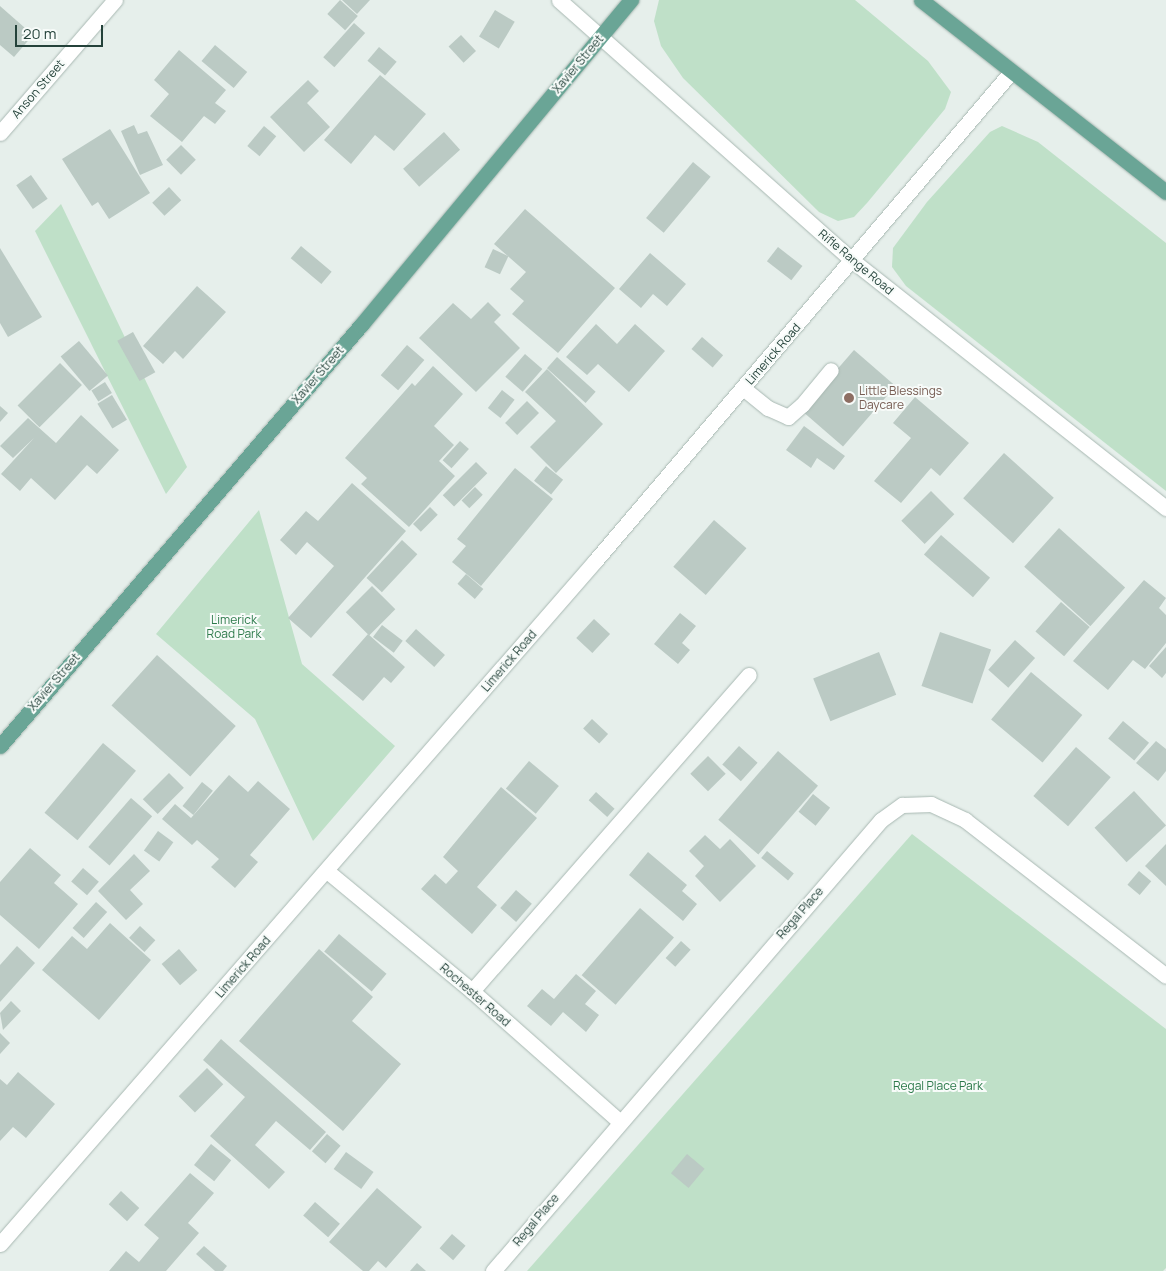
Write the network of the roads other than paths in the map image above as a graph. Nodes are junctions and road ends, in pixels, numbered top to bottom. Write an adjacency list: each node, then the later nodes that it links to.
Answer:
1 (114, 0): 7 (street, Anson Street)
2 (559, 0): 5 (street, Rifle Range Road)
3 (631, 0): 5 (main road, Xavier Street)
4 (922, 0): 6 (main road)
5 (601, 37): 9 (street, Rifle Range Road); 14 (main road, Xavier Street)
6 (1011, 72): 8 (main road); 9 (street, Limerick Road)
7 (0, 133)
8 (1166, 192)
9 (853, 260): 11 (street, Limerick Road); 12 (street, Rifle Range Road)
10 (832, 370): 11 (street)
11 (743, 388): 15 (street, Limerick Road)
12 (1166, 508)
13 (749, 676): 17 (street)
14 (0, 746)
15 (327, 871): 17 (street, Rochester Road); 19 (street, Limerick Road)
16 (1166, 976): 18 (street, Regal Place)
17 (472, 991): 18 (street, Rochester Road)
18 (620, 1122): 20 (street, Regal Place)
19 (0, 1244)
20 (493, 1271)

